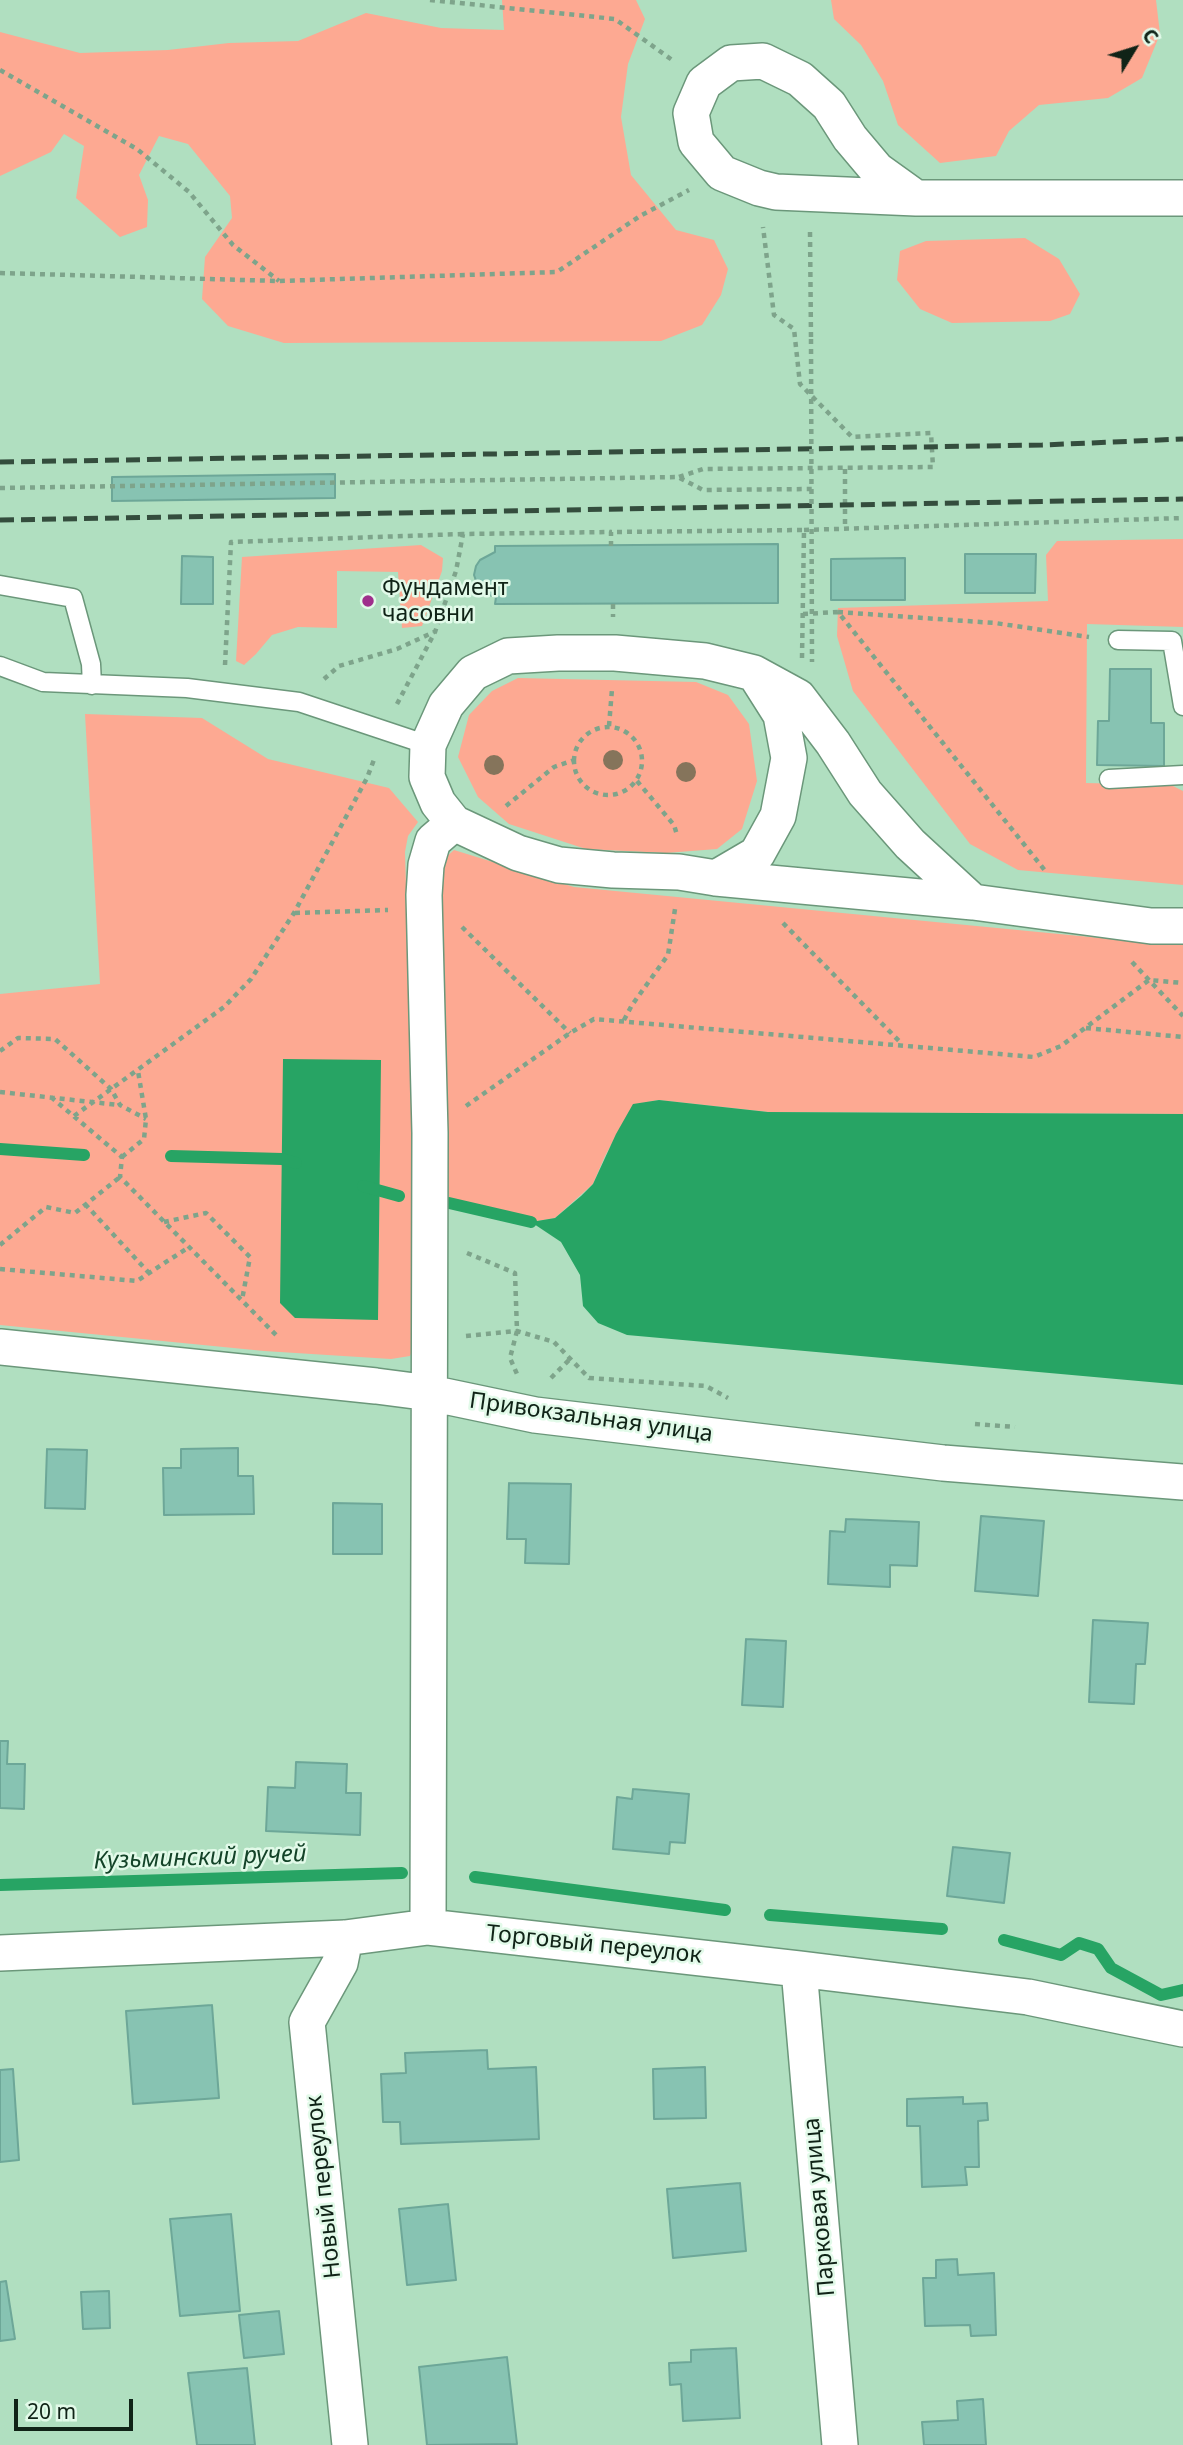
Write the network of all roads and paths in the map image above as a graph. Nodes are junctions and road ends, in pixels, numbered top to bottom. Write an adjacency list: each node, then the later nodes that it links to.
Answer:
1 (430, 0): 3 (path)
2 (0, 70): 10 (path)
3 (704, 83): 4 (street); 6 (street)
4 (722, 173): 5 (street); 10 (path)
5 (759, 188): 6 (street); 11 (path)
6 (916, 198): 7 (street)
7 (1183, 198)
8 (810, 232): 14 (path, bridge)
9 (0, 273): 10 (path)
10 (279, 281)
11 (845, 469): 12 (path); 16 (path)
12 (678, 477): 13 (path); 14 (path)
13 (0, 488)
14 (812, 489): 26 (path, bridge)
15 (1183, 518): 16 (path)
16 (845, 528): 17 (path)
17 (804, 530): 18 (path); 23 (path)
18 (611, 532): 19 (path); 20 (path)
19 (463, 534): 24 (path); 31 (path)
20 (611, 546)
21 (0, 585): 30 (lane)
22 (838, 612): 23 (path); 25 (path); 48 (path)
23 (803, 614): 32 (path)
24 (435, 632): 33 (path); 36 (path)
25 (1118, 640): 34 (lane)
26 (812, 662)
27 (0, 666): 30 (lane)
28 (754, 673): 32 (street); 37 (street); 43 (street)
29 (613, 684): 35 (path)
30 (92, 685): 31 (lane)
31 (224, 692): 33 (lane)
32 (798, 697): 44 (street)
33 (299, 702): 36 (lane)
34 (1183, 706)
35 (609, 726): 40 (path); 40 (path)
36 (384, 730): 37 (lane); 47 (path)
37 (428, 745): 41 (street)
38 (1183, 775): 39 (lane)
39 (1109, 779)
40 (637, 780): 42 (path)
41 (454, 823): 43 (street); 46 (street)
42 (680, 847)
43 (716, 878): 44 (street)
44 (973, 902): 48 (street)
45 (675, 907): 52 (path)
46 (425, 909): 47 (path); 54 (path); 84 (street)
47 (294, 913): 58 (path)
48 (1080, 916): 50 (street)
49 (778, 919): 56 (path)
50 (1183, 926)
51 (1183, 983): 53 (path)
52 (624, 1020): 54 (path); 56 (path)
53 (1086, 1028): 55 (path); 56 (path)
54 (570, 1033): 64 (path)
55 (1183, 1037)
56 (903, 1044)
57 (0, 1051): 59 (path)
58 (138, 1070): 59 (path); 66 (path)
59 (111, 1090): 62 (path); 63 (path)
60 (0, 1092): 61 (path)
61 (51, 1097): 62 (path); 65 (path)
62 (92, 1102): 63 (path); 65 (path)
63 (120, 1105): 66 (path)
64 (460, 1110)
65 (74, 1116): 67 (path)
66 (146, 1119): 67 (path)
67 (122, 1157): 68 (path)
68 (120, 1177): 69 (path); 70 (path)
69 (85, 1205): 71 (path); 75 (path)
70 (164, 1222): 72 (path); 76 (path)
71 (0, 1245)
72 (189, 1247): 75 (path); 76 (path)
73 (455, 1248): 77 (path)
74 (0, 1269): 75 (path)
75 (150, 1273)
76 (242, 1301): 79 (path)
77 (517, 1331): 78 (path); 81 (path); 82 (path)
78 (457, 1336)
79 (286, 1345)
80 (0, 1347): 84 (street, Привокзальная улица)
81 (570, 1359): 83 (path); 85 (path)
82 (520, 1381)
83 (545, 1382)
84 (430, 1393): 88 (street, Привокзальная улица); 89 (street)
85 (736, 1402)
86 (965, 1423): 87 (path)
87 (1019, 1428)
88 (1183, 1482)
89 (428, 1927): 90 (street, Торговый переулок); 92 (street, Торговый переулок)
90 (345, 1938): 91 (street, Торговый переулок); 94 (street, Новый переулок)
91 (0, 1953)
92 (799, 1969): 93 (street, Торговый переулок); 95 (street, Парковая улица)
93 (1183, 2029)
94 (350, 2445)
95 (840, 2445)

